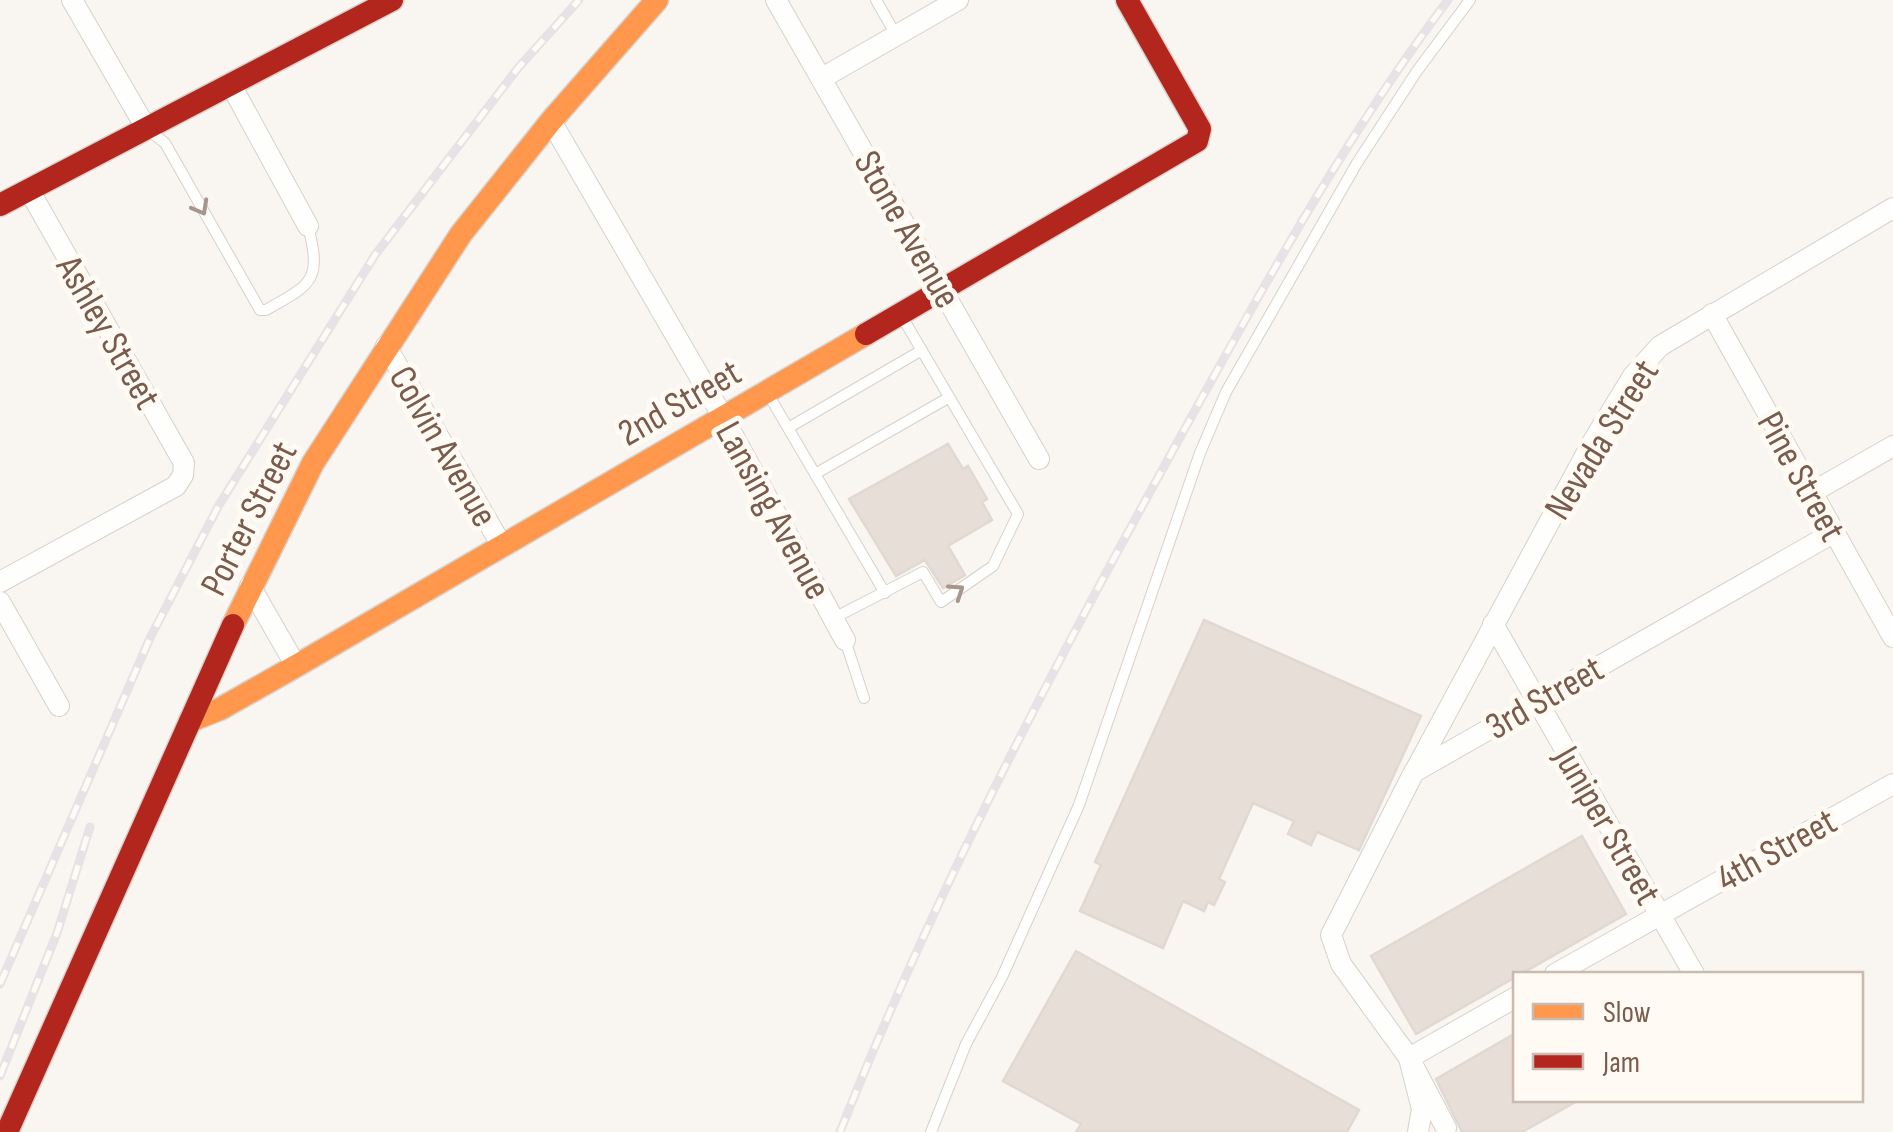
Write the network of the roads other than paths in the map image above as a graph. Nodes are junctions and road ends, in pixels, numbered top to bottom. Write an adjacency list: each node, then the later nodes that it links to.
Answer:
1 (72, 0): 14 (street)
2 (392, 0): 9 (main road)
3 (657, 0): 13 (main road, Porter Street)
4 (776, 0): 11 (street, Stone Avenue)
5 (876, 0): 10 (lane)
6 (958, 0): 10 (street)
7 (1127, 0): 19 (main road, 2nd Street)
8 (1470, 0): 56 (lane)
9 (356, 8): 12 (main road)
10 (896, 35): 11 (street)
11 (822, 78): 19 (street, Stone Avenue)
12 (230, 86): 14 (main road); 18 (street)
13 (551, 121): 22 (main road, Porter Street); 26 (street, Lansing Avenue)
14 (146, 128): 15 (main road); 18 (lane, one-way to 18)
15 (29, 190): 16 (main road); 34 (street, Ashley Street)
16 (0, 205)
17 (1893, 208): 21 (street, Nevada Street)
18 (308, 226)
19 (943, 292): 20 (main road, 2nd Street); 29 (street, Stone Avenue)
20 (901, 314): 23 (lane); 24 (main road, 2nd Street)
21 (1712, 314): 31 (street, Pine Street); 39 (street, Nevada Street)
22 (386, 346): 33 (street, Colvin Avenue); 35 (main road, Porter Street)
23 (922, 350): 25 (lane); 27 (lane)
24 (767, 391): 26 (main road, 2nd Street); 27 (lane)
25 (948, 398): 30 (lane); 36 (lane, one-way to 25)
26 (723, 417): 33 (main road, 2nd Street); 38 (street, Lansing Avenue)
27 (788, 428): 30 (lane)
28 (1893, 446): 31 (street)
29 (1039, 459)
30 (816, 474): 36 (lane)
31 (1811, 493): 32 (street, Pine Street)
32 (1833, 534): 40 (street, Pine Street); 44 (street, 3rd Street)
33 (502, 546): 42 (main road, 2nd Street)
34 (0, 582)
35 (250, 586): 42 (street); 46 (main road, Porter Street)
36 (885, 593): 38 (lane)
37 (0, 602): 45 (street)
38 (833, 619): 41 (street, Lansing Avenue)
39 (1492, 624): 44 (street, Juniper Street); 47 (street, Nevada Street)
40 (1893, 637)
41 (845, 640): 43 (lane)
42 (296, 666): 46 (main road, 2nd Street)
43 (864, 698)
44 (1536, 700): 47 (street, 3rd Street); 49 (street, Juniper Street)
45 (58, 706)
46 (190, 720): 55 (main road, Porter Street)
47 (1414, 772): 53 (street)
48 (1893, 784): 49 (street, 4th Street)
49 (1660, 914): 50 (street, 4th Street); 51 (street, Juniper Street)
50 (1558, 972)
51 (1693, 972)
52 (1513, 999): 53 (street)
53 (1408, 1058): 54 (street); 57 (street)
54 (1446, 1128)
55 (7, 1132)
56 (931, 1132)
57 (1418, 1132)

